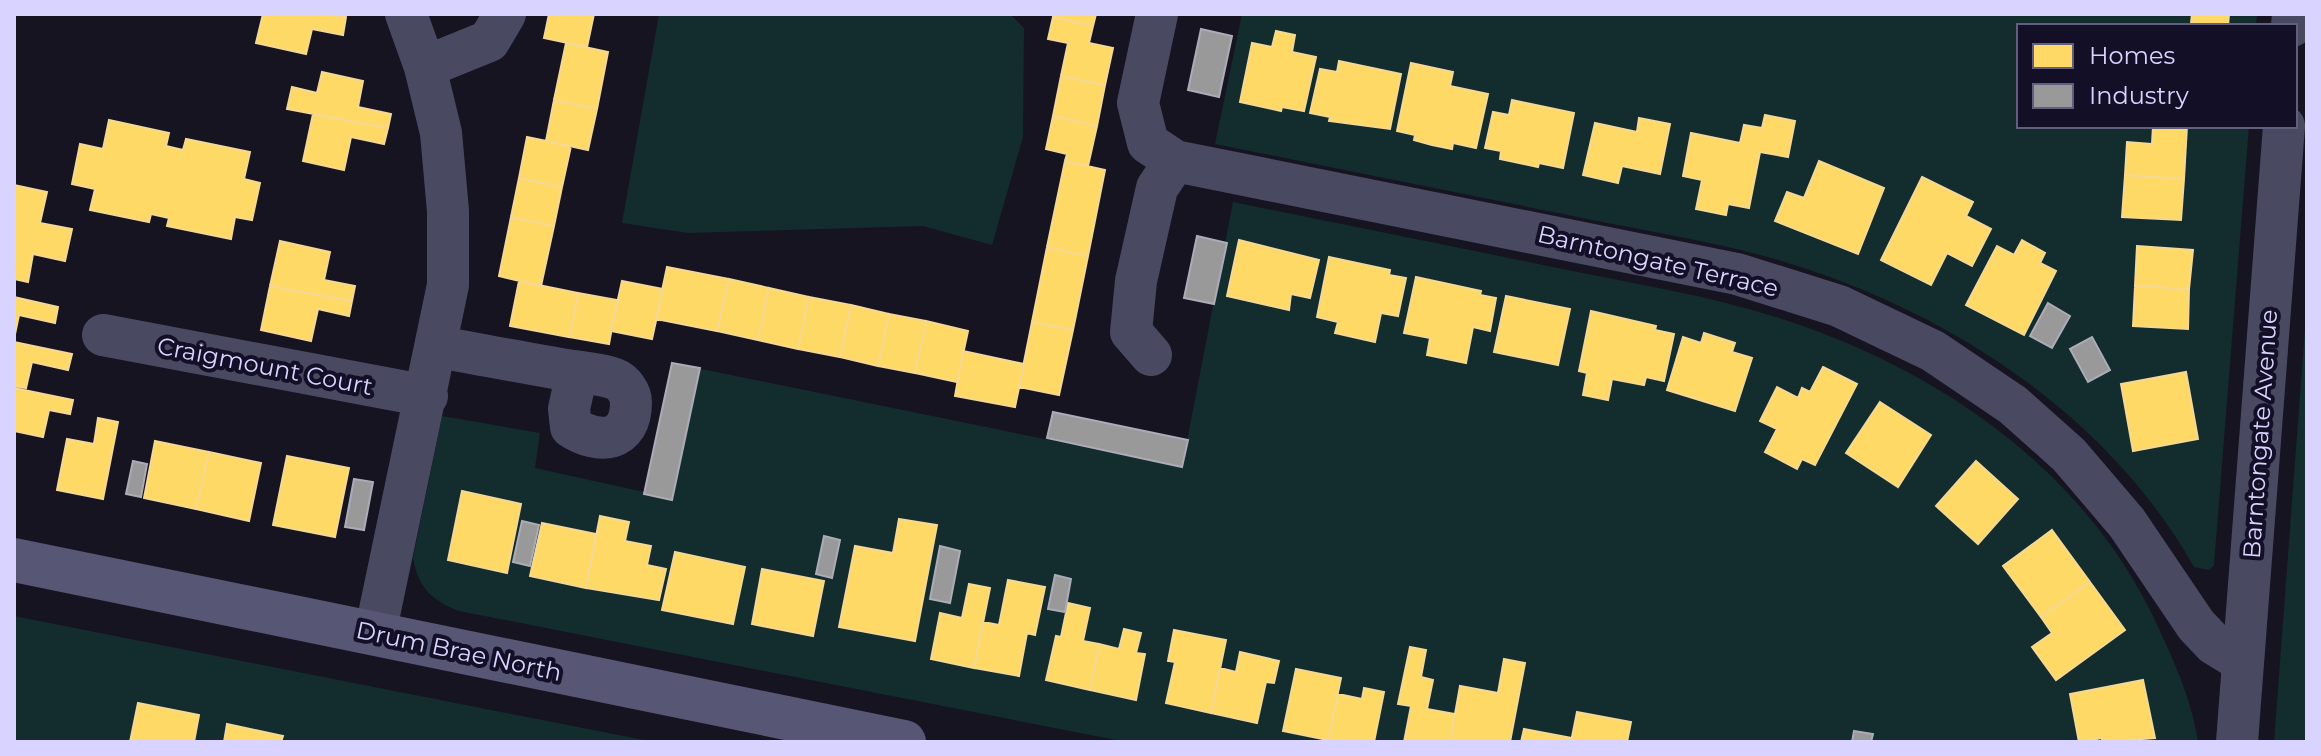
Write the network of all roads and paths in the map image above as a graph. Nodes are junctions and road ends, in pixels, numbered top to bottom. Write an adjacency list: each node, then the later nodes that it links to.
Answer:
1 (406, 14): 4 (street)
2 (505, 14): 4 (street)
3 (1157, 14): 6 (street, Barntongate Terrace)
4 (425, 67): 8 (street)
5 (2284, 128): 14 (street, Barntongate Avenue)
6 (1175, 161): 9 (street); 14 (street, Barntongate Terrace)
7 (103, 335): 11 (street, Craigmount Court)
8 (438, 347): 10 (street); 11 (street)
9 (1151, 355)
10 (577, 372)
11 (427, 396): 13 (street)
12 (14, 560): 13 (main road, Drum Brae North)
13 (375, 634): 15 (main road, Drum Brae North)
14 (2242, 661): 16 (street, Barntongate Avenue)
15 (904, 742)
16 (2237, 742)

